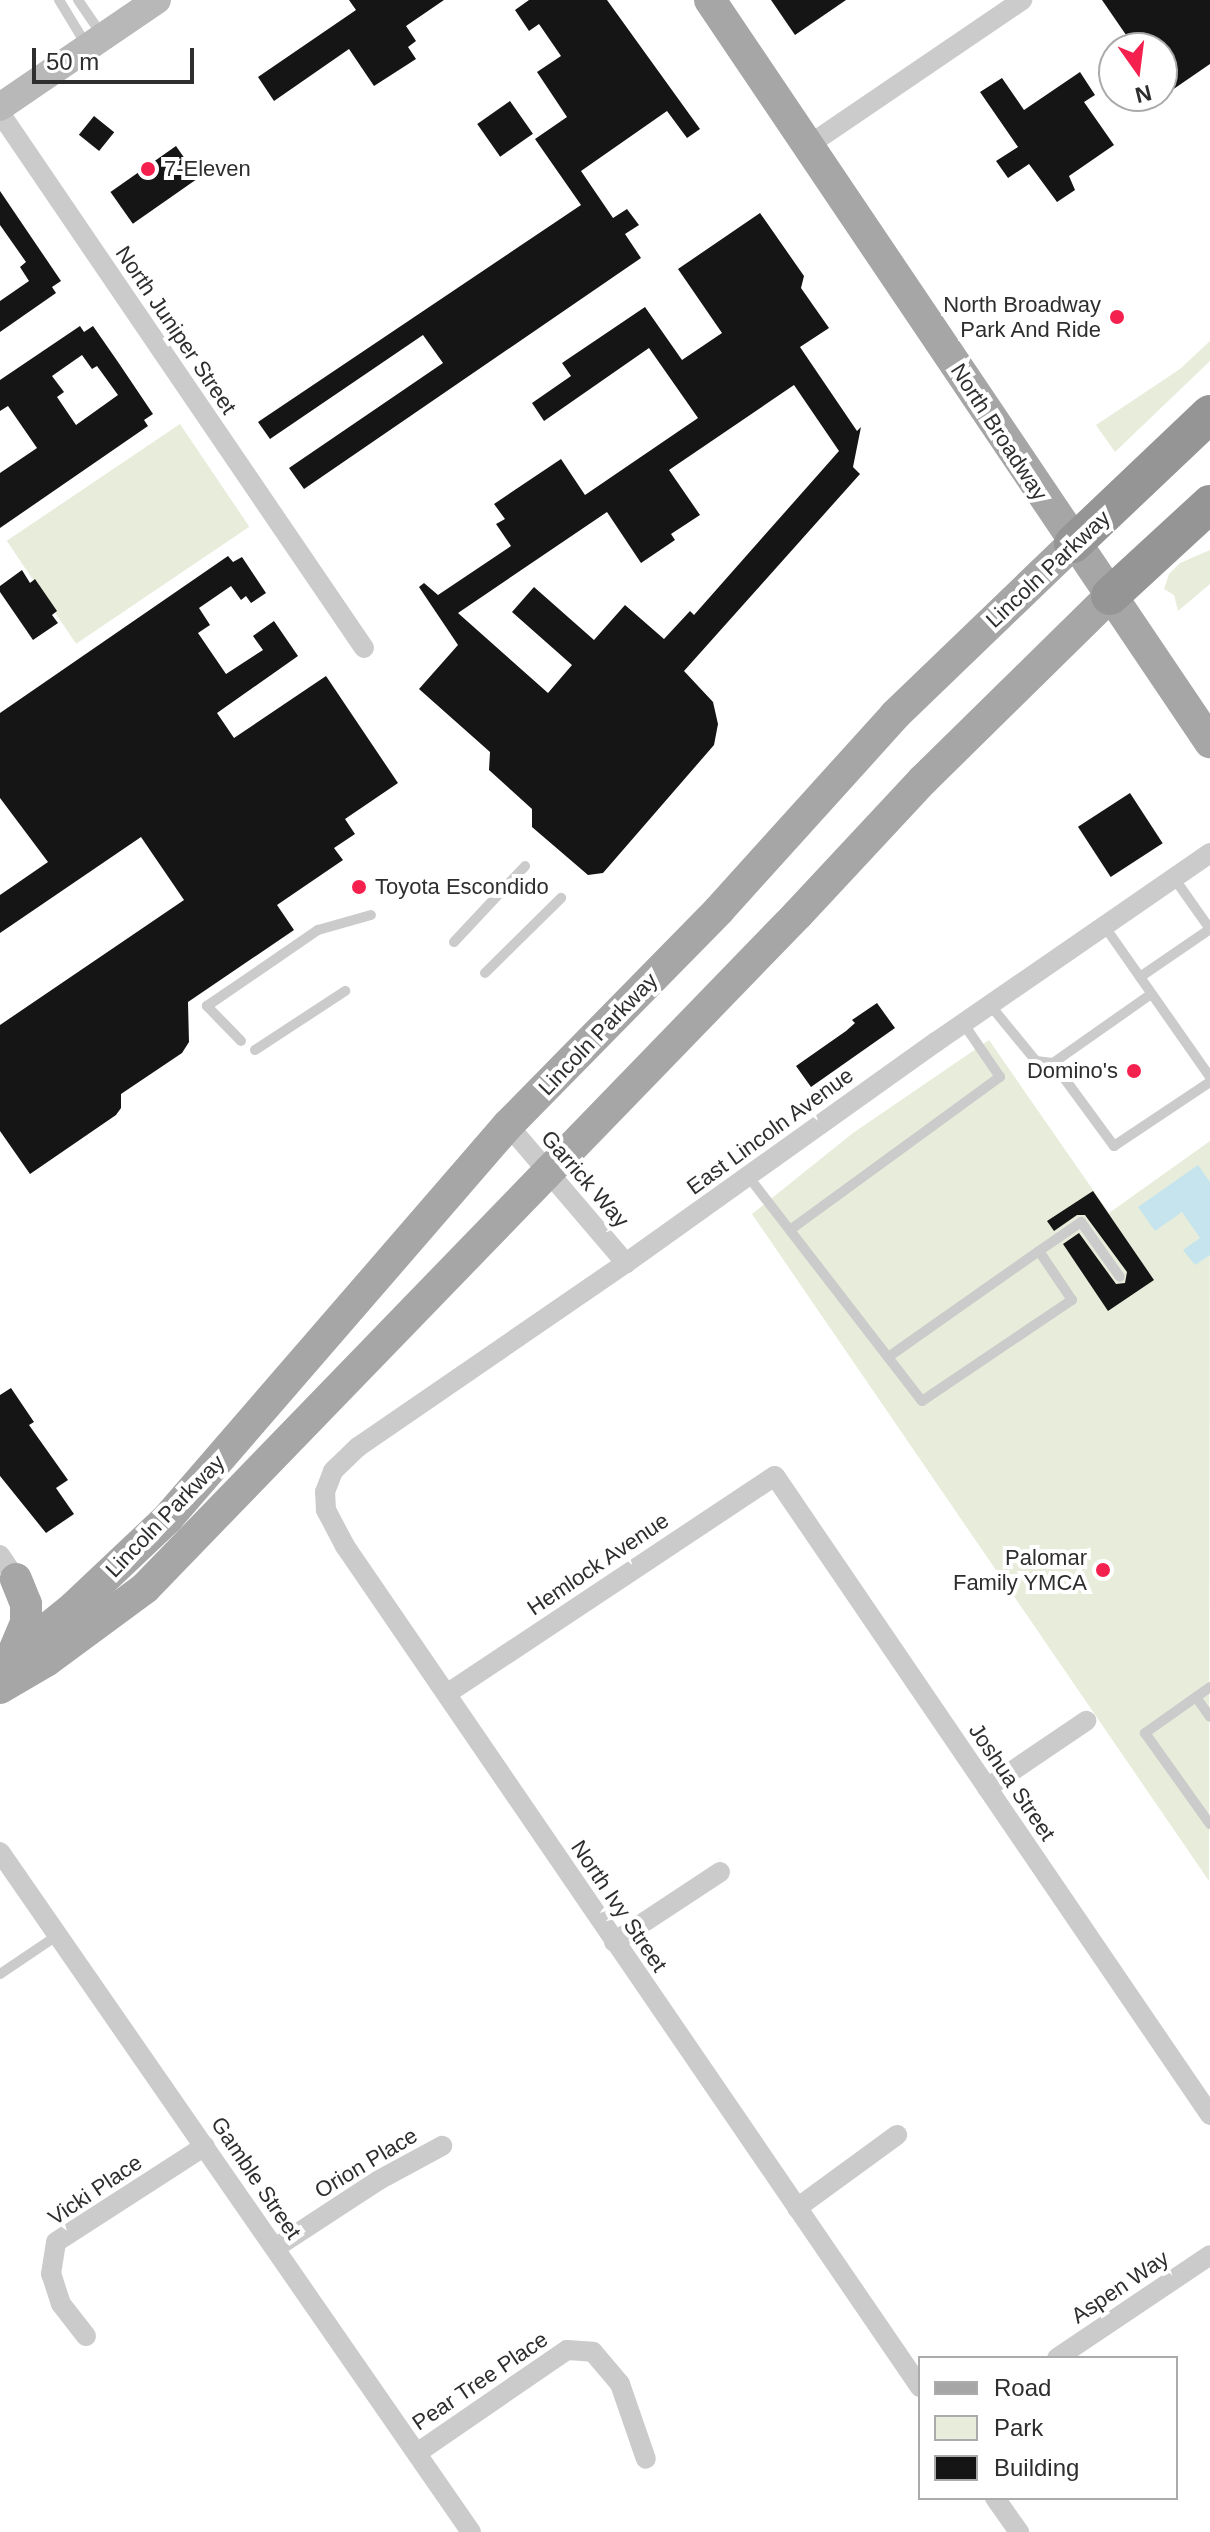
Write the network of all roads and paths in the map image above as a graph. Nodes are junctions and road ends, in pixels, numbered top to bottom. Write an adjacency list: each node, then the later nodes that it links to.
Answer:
1 (59, 0): 6 (lane)
2 (78, 0): 6 (lane)
3 (157, 0): 6 (main road)
4 (710, 0): 8 (main road, North Broadway)
5 (1022, 0): 8 (street)
6 (96, 42): 7 (main road)
7 (0, 110): 13 (street, North Juniper Street)
8 (809, 145): 11 (main road, North Broadway)
9 (1210, 414): 11 (highway, Lincoln Parkway)
10 (1210, 504): 12 (highway, Lincoln Parkway)
11 (1073, 544): 12 (main road, North Broadway); 33 (main road, Lincoln Parkway)
12 (1110, 596): 14 (main road, North Broadway); 34 (main road, Lincoln Parkway)
13 (364, 648)
14 (1210, 742)
15 (1210, 853): 17 (street, East Lincoln Avenue)
16 (525, 866): 22 (lane)
17 (1174, 878): 20 (street, East Lincoln Avenue); 21 (lane)
18 (561, 898): 23 (lane)
19 (371, 915): 29 (lane)
20 (1105, 927): 24 (lane); 27 (street, East Lincoln Avenue)
21 (1210, 929): 24 (lane)
22 (454, 942)
23 (485, 973)
24 (1140, 977): 26 (lane)
25 (345, 991): 30 (lane)
26 (1151, 994): 31 (lane); 32 (lane)
27 (990, 1005): 28 (street, East Lincoln Avenue); 31 (lane)
28 (963, 1023): 35 (street, East Lincoln Avenue); 36 (lane)
29 (241, 1041)
30 (255, 1050)
31 (1053, 1063): 32 (lane)
32 (1210, 1079)
33 (508, 1125): 34 (street, Garrick Way); 44 (main road, Lincoln Parkway)
34 (547, 1172): 38 (street, Garrick Way); 44 (main road, Lincoln Parkway)
35 (748, 1176): 36 (lane); 38 (street, East Lincoln Avenue)
36 (790, 1230): 40 (lane)
37 (1039, 1251): 39 (lane); 40 (lane); 40 (lane)
38 (626, 1263): 41 (street, East Lincoln Avenue)
39 (1120, 1277)
40 (888, 1357)
41 (358, 1447): 46 (street, North Ivy Street)
42 (775, 1476): 46 (street, Hemlock Avenue); 50 (street, Joshua Street)
43 (8, 1567): 44 (main road)
44 (4, 1671)
45 (1210, 1687): 47 (lane)
46 (448, 1693): 55 (street, North Ivy Street)
47 (1196, 1697): 48 (lane); 51 (lane)
48 (1210, 1717)
49 (1086, 1721): 50 (street)
50 (987, 1788): 57 (street, Joshua Street)
51 (1210, 1824)
52 (0, 1852): 54 (street, Gamble Street)
53 (720, 1872): 55 (street)
54 (58, 1935): 56 (lane); 59 (street, Gamble Street)
55 (614, 1942): 61 (street, North Ivy Street)
56 (0, 1974)
57 (1210, 2115)
58 (897, 2135): 61 (street)
59 (205, 2146): 62 (street, Gamble Street); 64 (street, Vicki Place)
60 (442, 2146): 62 (street, Orion Place)
61 (797, 2208): 66 (street, North Ivy Street)
62 (275, 2248): 67 (street, Gamble Street)
63 (1210, 2255): 65 (street, Aspen Way)
64 (86, 2336)
65 (1060, 2356)
66 (918, 2384)
67 (417, 2453): 68 (street, Pear Tree Place); 70 (street, Gamble Street)
68 (646, 2459)
69 (996, 2500): 71 (street)
70 (471, 2532)
71 (1019, 2532)

